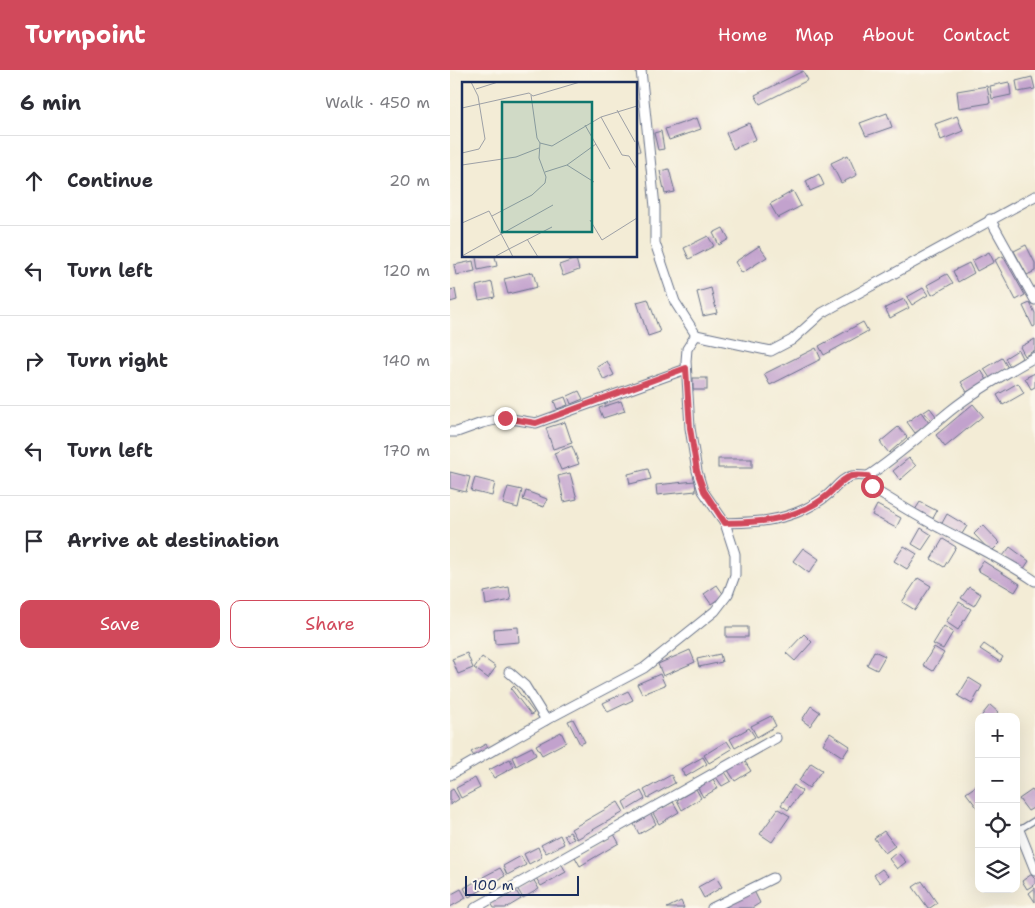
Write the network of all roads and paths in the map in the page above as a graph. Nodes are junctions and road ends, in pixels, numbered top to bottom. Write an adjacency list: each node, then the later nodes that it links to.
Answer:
1 (641, 70): 5 (street)
2 (1035, 196): 3 (street)
3 (990, 220): 4 (street); 5 (street)
4 (1035, 300)
5 (696, 335): 7 (street)
6 (1035, 357): 9 (street)
7 (686, 368): 8 (street); 10 (street)
8 (450, 432)
9 (868, 476): 10 (street); 11 (street)
10 (725, 523): 13 (street)
11 (1035, 581)
12 (509, 672): 13 (street)
13 (546, 720): 15 (street)
14 (776, 738): 21 (street)
15 (450, 775)
16 (1035, 820): 17 (lane)
17 (1020, 829)
18 (1020, 832): 19 (street)
19 (1035, 870)
20 (773, 878): 22 (street)
21 (475, 908)
22 (712, 908)

